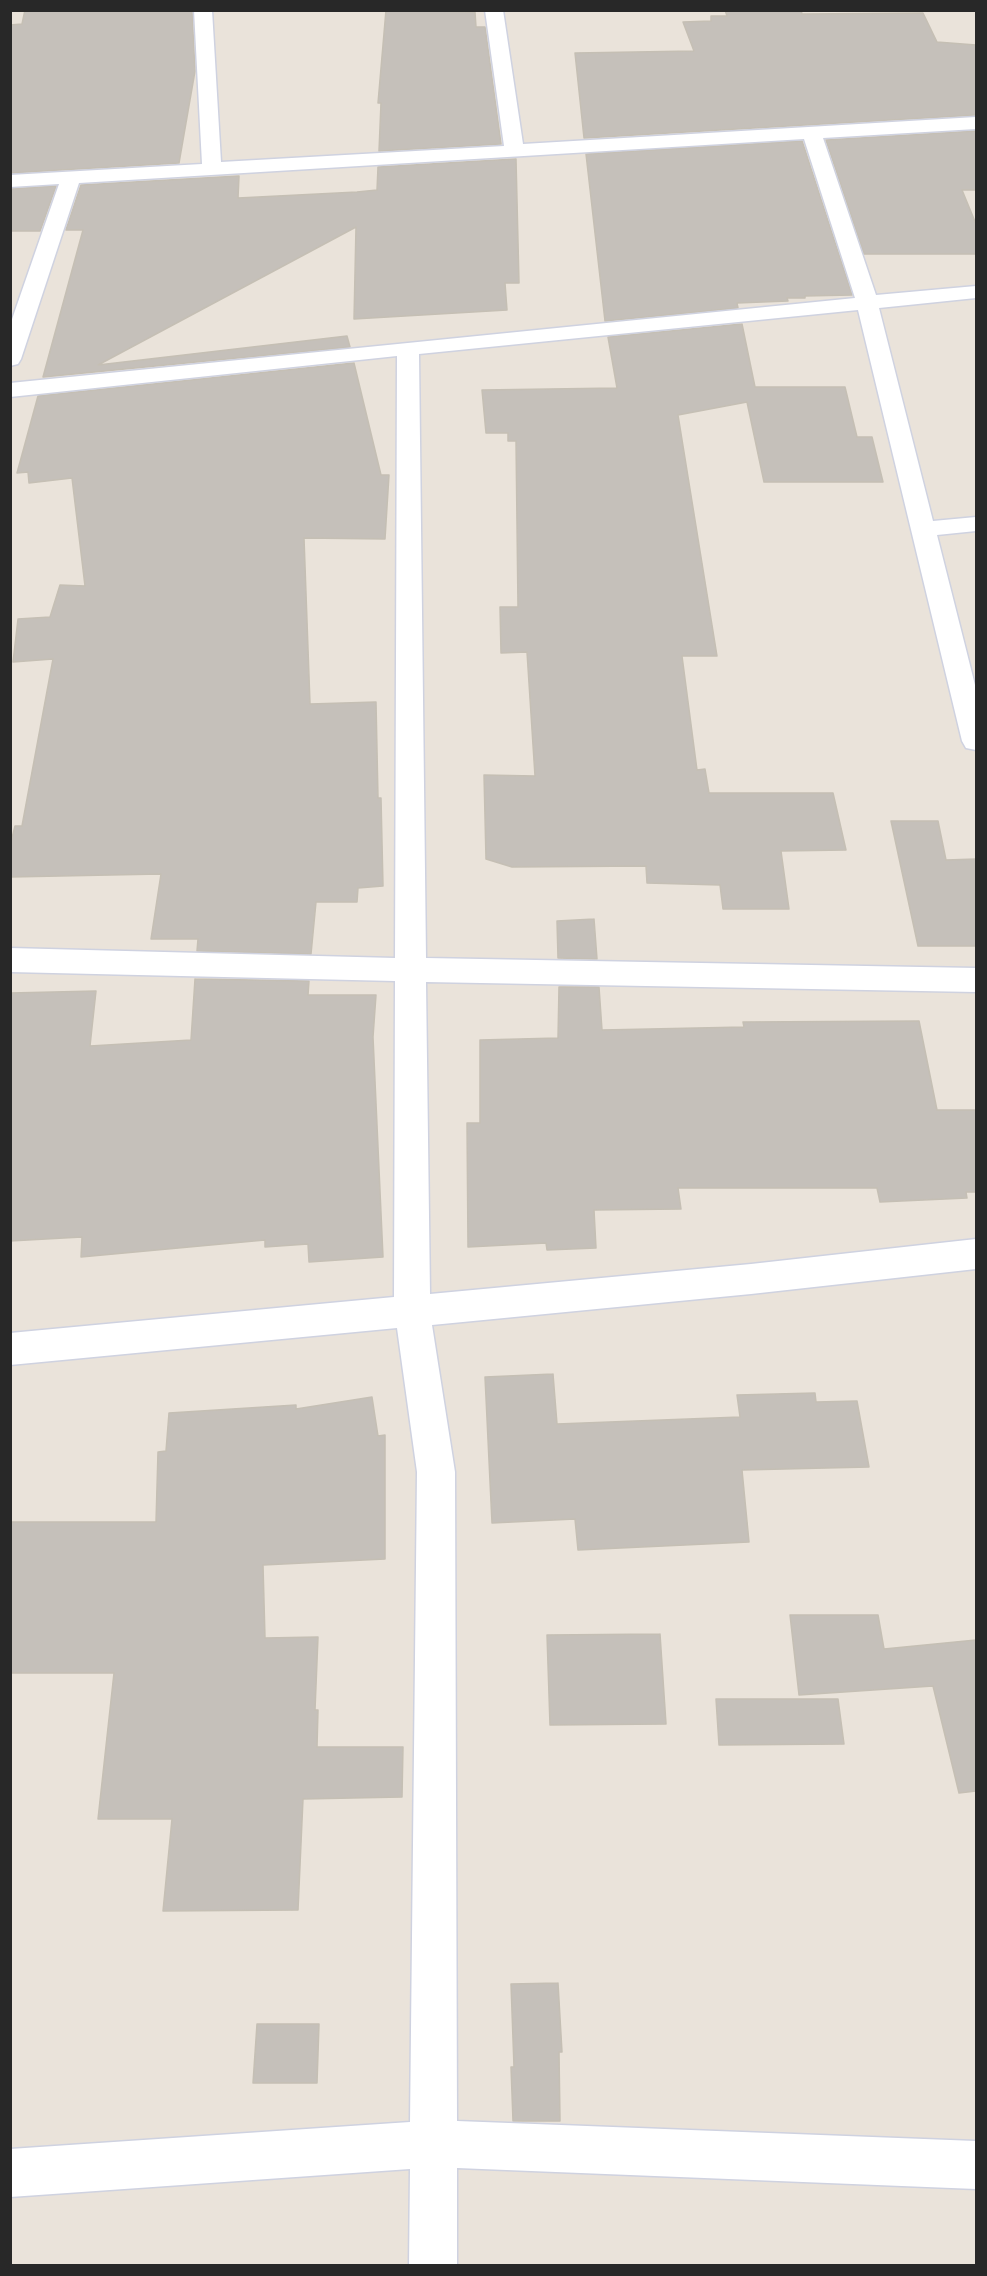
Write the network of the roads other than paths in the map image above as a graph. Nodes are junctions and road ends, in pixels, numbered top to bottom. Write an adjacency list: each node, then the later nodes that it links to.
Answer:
1 (203, 10): 6 (street)
2 (494, 10): 5 (street)
3 (976, 123): 4 (street)
4 (812, 133): 5 (street); 10 (street)
5 (514, 150): 6 (street)
6 (212, 168): 7 (street)
7 (71, 178): 8 (street); 12 (street)
8 (10, 181)
9 (976, 292): 10 (street)
10 (867, 302): 11 (street); 15 (street)
11 (408, 348): 13 (street); 18 (street)
12 (10, 359)
13 (10, 390)
14 (976, 524): 15 (street)
15 (924, 529): 16 (street)
16 (976, 741)
17 (10, 960): 18 (street)
18 (410, 970): 19 (street); 21 (street)
19 (976, 980)
20 (976, 1254): 21 (street)
21 (412, 1309): 22 (street); 23 (street)
22 (10, 1349)
23 (433, 2144): 24 (street); 25 (street); 26 (street)
24 (976, 2165)
25 (10, 2173)
26 (433, 2265)

